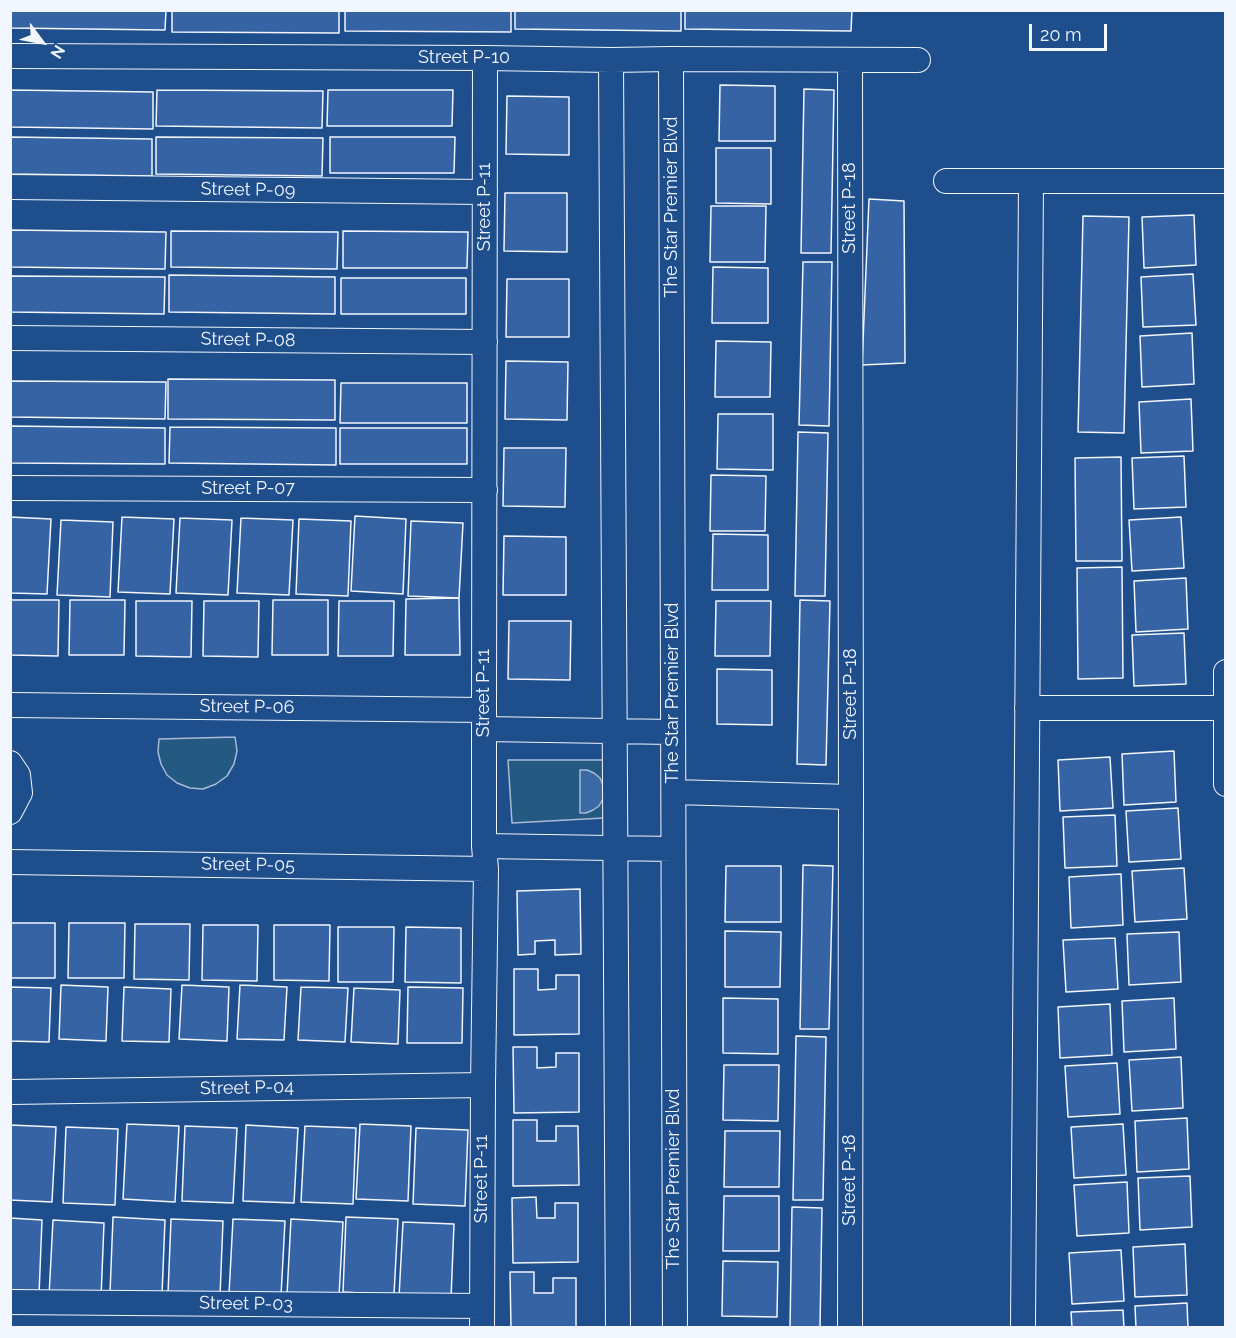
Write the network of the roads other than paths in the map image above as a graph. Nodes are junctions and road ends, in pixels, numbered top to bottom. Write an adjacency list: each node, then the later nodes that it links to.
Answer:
1 (10, 56): 2 (street, Street P-10)
2 (485, 58): 4 (street, Street P-10); 11 (street, Street P-11)
3 (671, 59): 4 (street, Street P-10); 5 (street, Street P-10); 22 (street, The Star Premier Blvd)
4 (611, 60): 21 (street)
5 (850, 60): 6 (street, Street P-10); 26 (street, Street P-18)
6 (918, 60)
7 (946, 181): 8 (street)
8 (1031, 181): 9 (street); 18 (street)
9 (1226, 181)
10 (10, 187): 11 (street, Street P-09)
11 (485, 192): 13 (street, Street P-11)
12 (10, 338): 13 (street, Street P-08)
13 (485, 342): 15 (street, Street P-11)
14 (10, 488): 15 (street, Street P-07)
15 (485, 490): 20 (street, Street P-11)
16 (1226, 672): 19 (street)
17 (10, 705): 20 (street, Street P-06)
18 (1027, 708): 19 (street); 39 (street)
19 (1225, 708): 24 (street)
20 (484, 719): 21 (street, Street P-06); 30 (street, Street P-11)
21 (614, 731): 22 (street, Street P-06); 28 (street)
22 (673, 732): 25 (street, The Star Premier Blvd)
23 (10, 763): 27 (street)
24 (1226, 784)
25 (674, 792): 26 (street); 29 (street, The Star Premier Blvd)
26 (851, 797): 38 (street, Street P-18)
27 (10, 812)
28 (615, 848): 29 (street, Street P-05); 30 (street, Street P-05); 36 (street)
29 (673, 849): 37 (street, The Star Premier Blvd)
30 (485, 857): 31 (street, Street P-05); 32 (street, Street P-11)
31 (10, 862)
32 (483, 1085): 33 (street, Street P-04); 35 (street, Street P-11)
33 (10, 1092)
34 (10, 1302): 35 (street, Street P-03)
35 (482, 1317)
36 (618, 1328)
37 (675, 1328)
38 (850, 1328)
39 (1023, 1328)

